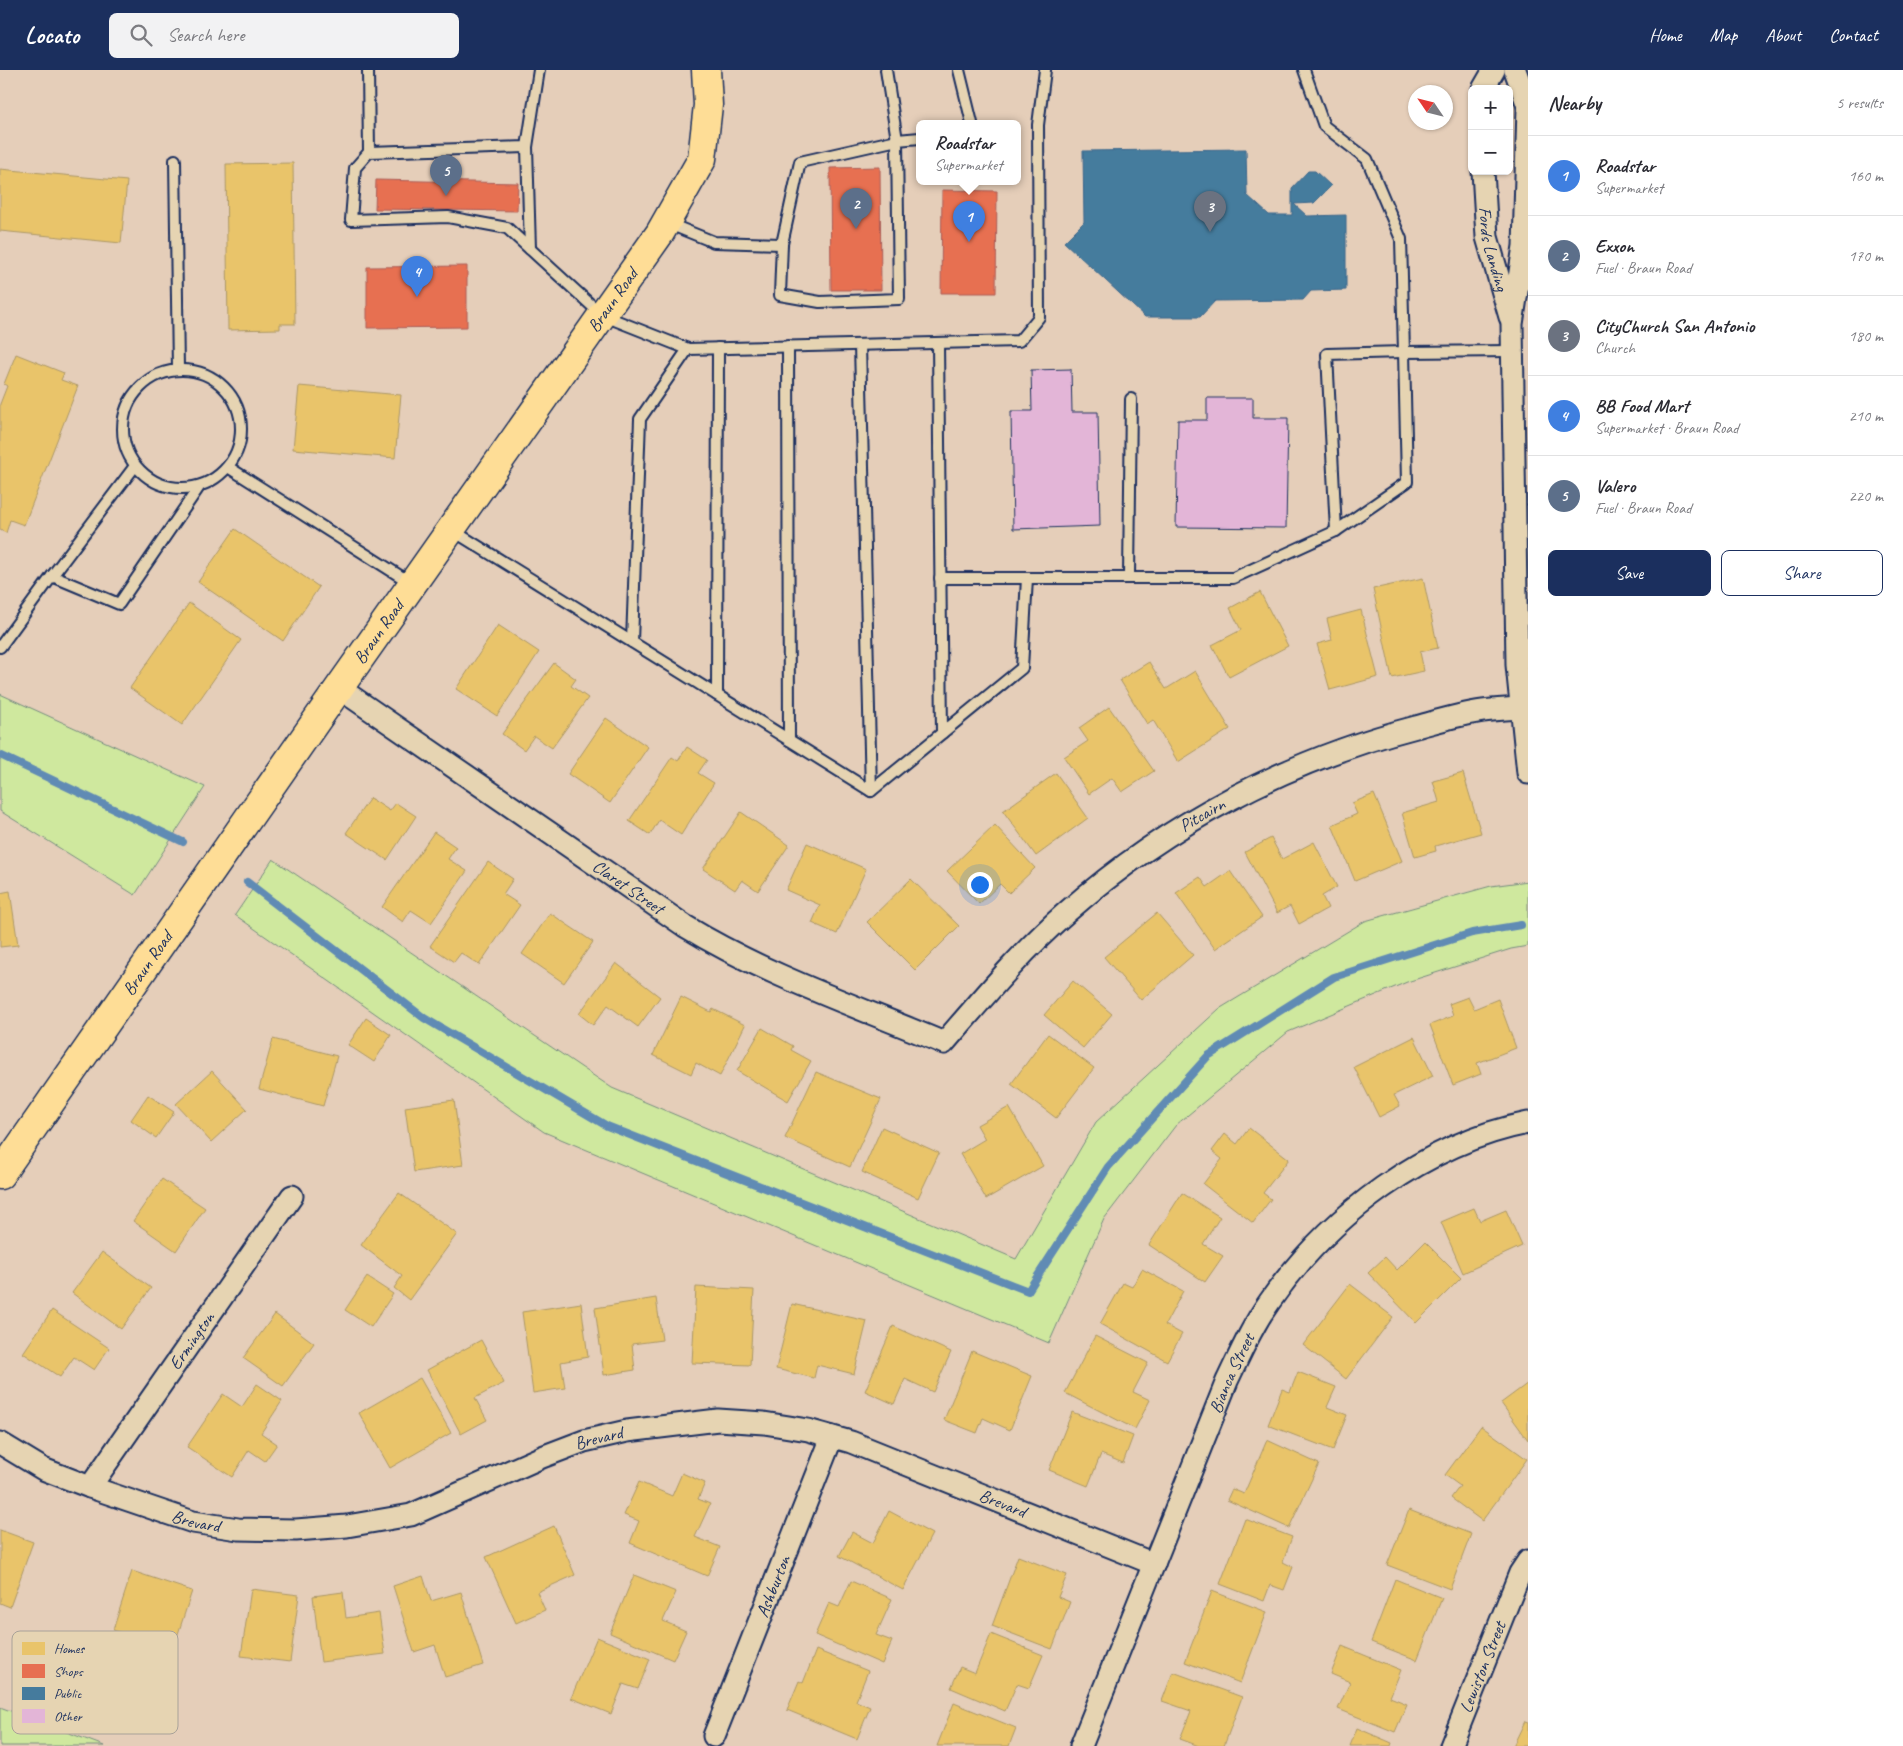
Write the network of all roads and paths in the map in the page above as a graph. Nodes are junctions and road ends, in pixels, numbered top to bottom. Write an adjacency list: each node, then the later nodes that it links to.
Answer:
1 (368, 70): 16 (lane)
2 (539, 70): 15 (lane)
3 (706, 70): 19 (main road, Braun Road)
4 (886, 70): 14 (lane)
5 (960, 70): 12 (lane)
6 (1045, 70): 24 (lane)
7 (1304, 70): 30 (lane)
8 (1494, 70): 10 (street)
9 (1515, 70): 11 (street, Fords Landing)
10 (1485, 85)
11 (1528, 106): 23 (street, Fords Landing)
12 (971, 120)
13 (916, 138): 14 (lane)
14 (897, 140): 20 (lane); 20 (lane)
15 (527, 147): 16 (lane); 21 (lane)
16 (369, 152): 21 (lane)
17 (175, 160): 31 (lane)
18 (1483, 175): 23 (street, Fords Landing)
19 (666, 223): 20 (lane); 22 (main road, Braun Road)
20 (782, 244)
21 (530, 249): 22 (lane)
22 (602, 315): 28 (lane); 37 (main road, Braun Road)
23 (1512, 324): 29 (street, Fords Landing)
24 (938, 343): 25 (lane); 40 (lane)
25 (860, 345): 26 (lane); 52 (lane)
26 (788, 346): 27 (lane); 50 (lane)
27 (718, 348): 28 (lane); 47 (lane)
28 (688, 349): 44 (lane)
29 (1512, 351): 30 (lane); 36 (street, Fords Landing)
30 (1404, 352): 38 (lane); 38 (lane)
31 (178, 369): 33 (lane); 34 (lane)
32 (1131, 399): 42 (lane)
33 (135, 466): 35 (lane); 39 (lane)
34 (228, 467): 35 (lane); 43 (lane)
35 (198, 486): 39 (lane)
36 (1521, 508): 48 (street, Fords Landing)
37 (451, 529): 43 (main road, Braun Road); 44 (lane)
38 (1336, 530): 42 (lane)
39 (52, 576): 45 (lane)
40 (940, 578): 41 (lane); 49 (lane)
41 (1027, 578): 42 (lane); 49 (lane)
42 (1129, 578)
43 (412, 584): 46 (main road, Braun Road)
44 (632, 642): 47 (lane)
45 (0, 648)
46 (339, 688): 53 (street, Claret Street); 55 (main road, Braun Road)
47 (717, 695): 50 (lane)
48 (1525, 708): 51 (street, Fords Landing); 53 (street, Pitcairn)
49 (942, 733): 52 (lane)
50 (789, 740): 52 (lane)
51 (1528, 773)
52 (871, 791)
53 (944, 1043)
54 (1528, 1123): 63 (street, Bianca Street)
55 (0, 1175)
56 (292, 1196): 61 (street, Ermington)
57 (832, 1437): 61 (street, Brevard); 63 (street, Brevard); 64 (street, Ashburton)
58 (0, 1443): 60 (street, Brevard)
59 (0, 1461): 60 (street, Brevard)
60 (43, 1469): 61 (street, Brevard)
61 (90, 1487)
62 (1528, 1561): 66 (street, Lewiston Street)
63 (1154, 1564): 65 (street, Bianca Street)
64 (714, 1736)
65 (1081, 1746)
66 (1451, 1746)

